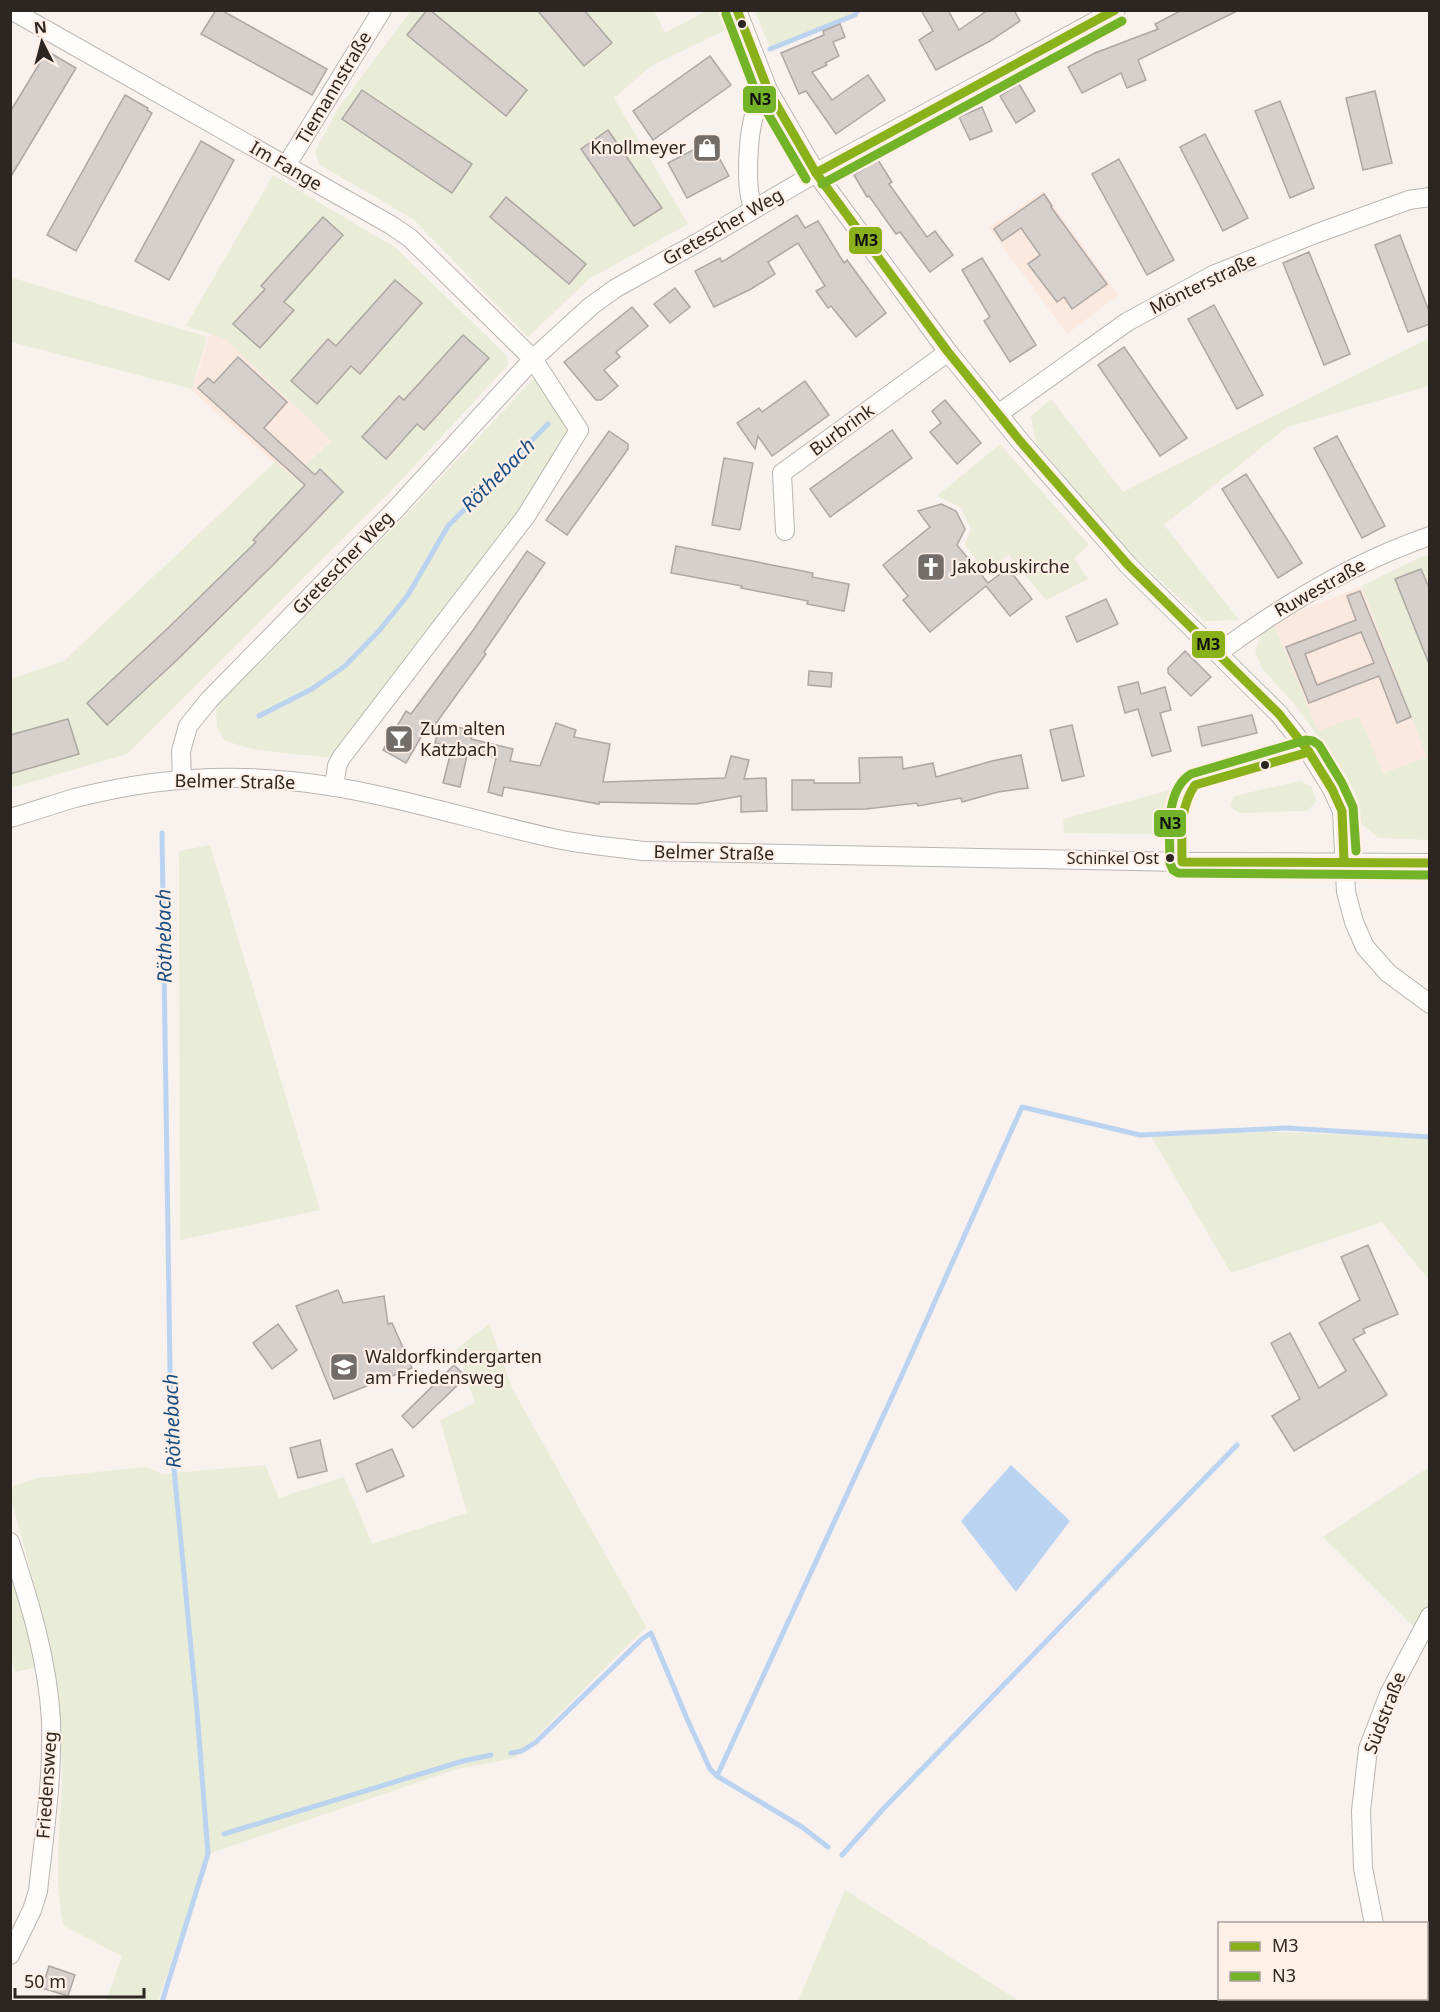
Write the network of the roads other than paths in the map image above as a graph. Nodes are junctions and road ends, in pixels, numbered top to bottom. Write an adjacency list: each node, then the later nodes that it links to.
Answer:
1 (382, 10): 6 (street, Tiemannstraße)
2 (736, 10): 5 (street)
3 (1116, 10): 7 (street, Gretescher Weg)
4 (12, 11): 6 (street, Im Fange)
5 (768, 90): 7 (street); 9 (street)
6 (286, 166): 11 (street, Im Fange)
7 (816, 173): 9 (street, Gretescher Weg); 10 (street)
8 (1430, 197): 12 (street, Mönterstraße)
9 (754, 208): 11 (street, Gretescher Weg)
10 (948, 352): 12 (street); 13 (street, Burbrink)
11 (533, 359): 16 (street, Gretescher Weg); 17 (street)
12 (998, 414): 15 (street)
13 (785, 531)
14 (1430, 536): 15 (street, Ruwestraße)
15 (1218, 653): 19 (street)
16 (182, 779): 17 (street, Belmer Straße); 18 (street, Belmer Straße)
17 (334, 787): 19 (street, Belmer Straße)
18 (10, 818)
19 (1344, 861): 20 (street, Belmer Straße); 21 (street)
20 (1430, 863)
21 (1430, 1004)
22 (10, 1542): 25 (street, Friedensweg)
23 (1430, 1616): 24 (street, Südstraße)
24 (1374, 1922)
25 (10, 1955)

